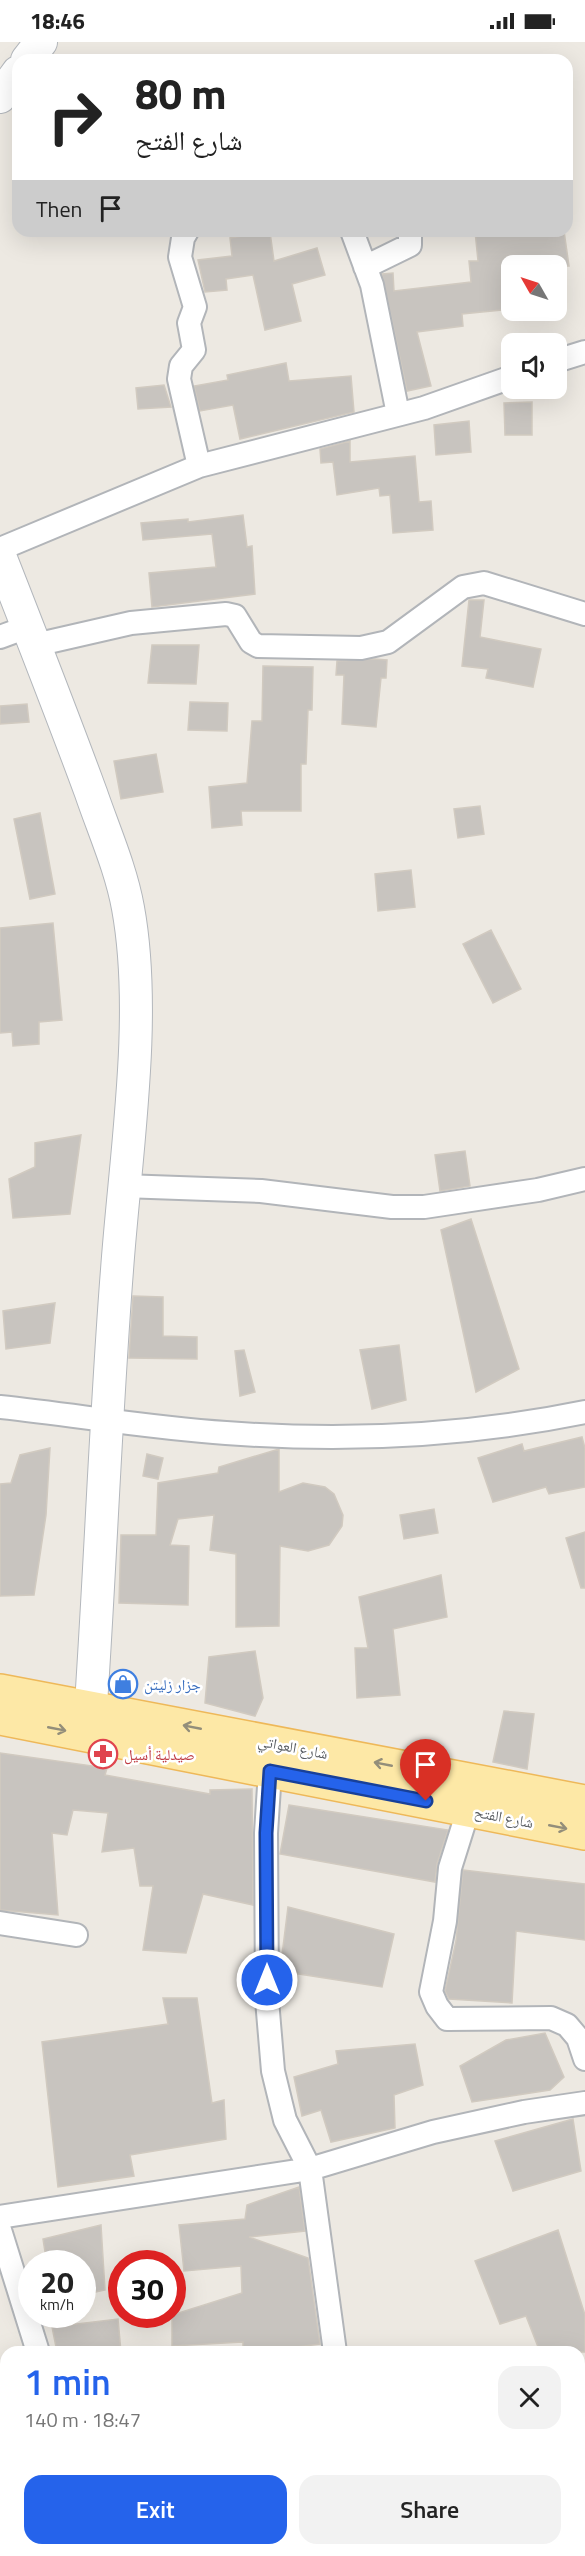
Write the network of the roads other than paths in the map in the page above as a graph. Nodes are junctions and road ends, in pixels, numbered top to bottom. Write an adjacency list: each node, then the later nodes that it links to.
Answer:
1 (41, 42): 2 (street)
2 (32, 54)
3 (12, 80): 4 (street)
4 (0, 97)
5 (184, 237): 13 (street)
6 (354, 237): 8 (street)
7 (410, 237): 8 (street)
8 (365, 267): 12 (street)
9 (585, 352): 10 (street)
10 (567, 358)
11 (501, 381): 12 (street)
12 (399, 414): 13 (street)
13 (199, 466): 14 (street)
14 (0, 549)
15 (0, 556): 17 (street)
16 (585, 615): 17 (street)
17 (21, 636): 19 (street)
18 (585, 1179): 19 (street)
19 (123, 1186): 22 (street)
20 (0, 1407): 22 (street)
21 (585, 1412): 22 (street)
22 (105, 1419): 25 (street)
23 (0, 1691): 25 (main road, شارع العواتي)
24 (0, 1718): 25 (main road, شارع الفتح, one-way to 25)
25 (90, 1722): 26 (main road, شارع الفتح); 27 (main road, شارع العواتي, one-way to 25)
26 (270, 1771): 27 (main road, شارع الفتح); 34 (street)
27 (472, 1796): 28 (main road, شارع العواتي); 29 (main road, شارع الفتح, one-way to 29); 32 (street)
28 (585, 1802)
29 (585, 1833)
30 (0, 1923): 31 (street)
31 (76, 1935)
32 (585, 2059)
33 (585, 2103): 34 (street)
34 (310, 2169): 35 (street); 38 (street)
35 (0, 2217)
36 (0, 2230): 37 (street)
37 (36, 2346)
38 (334, 2346)

